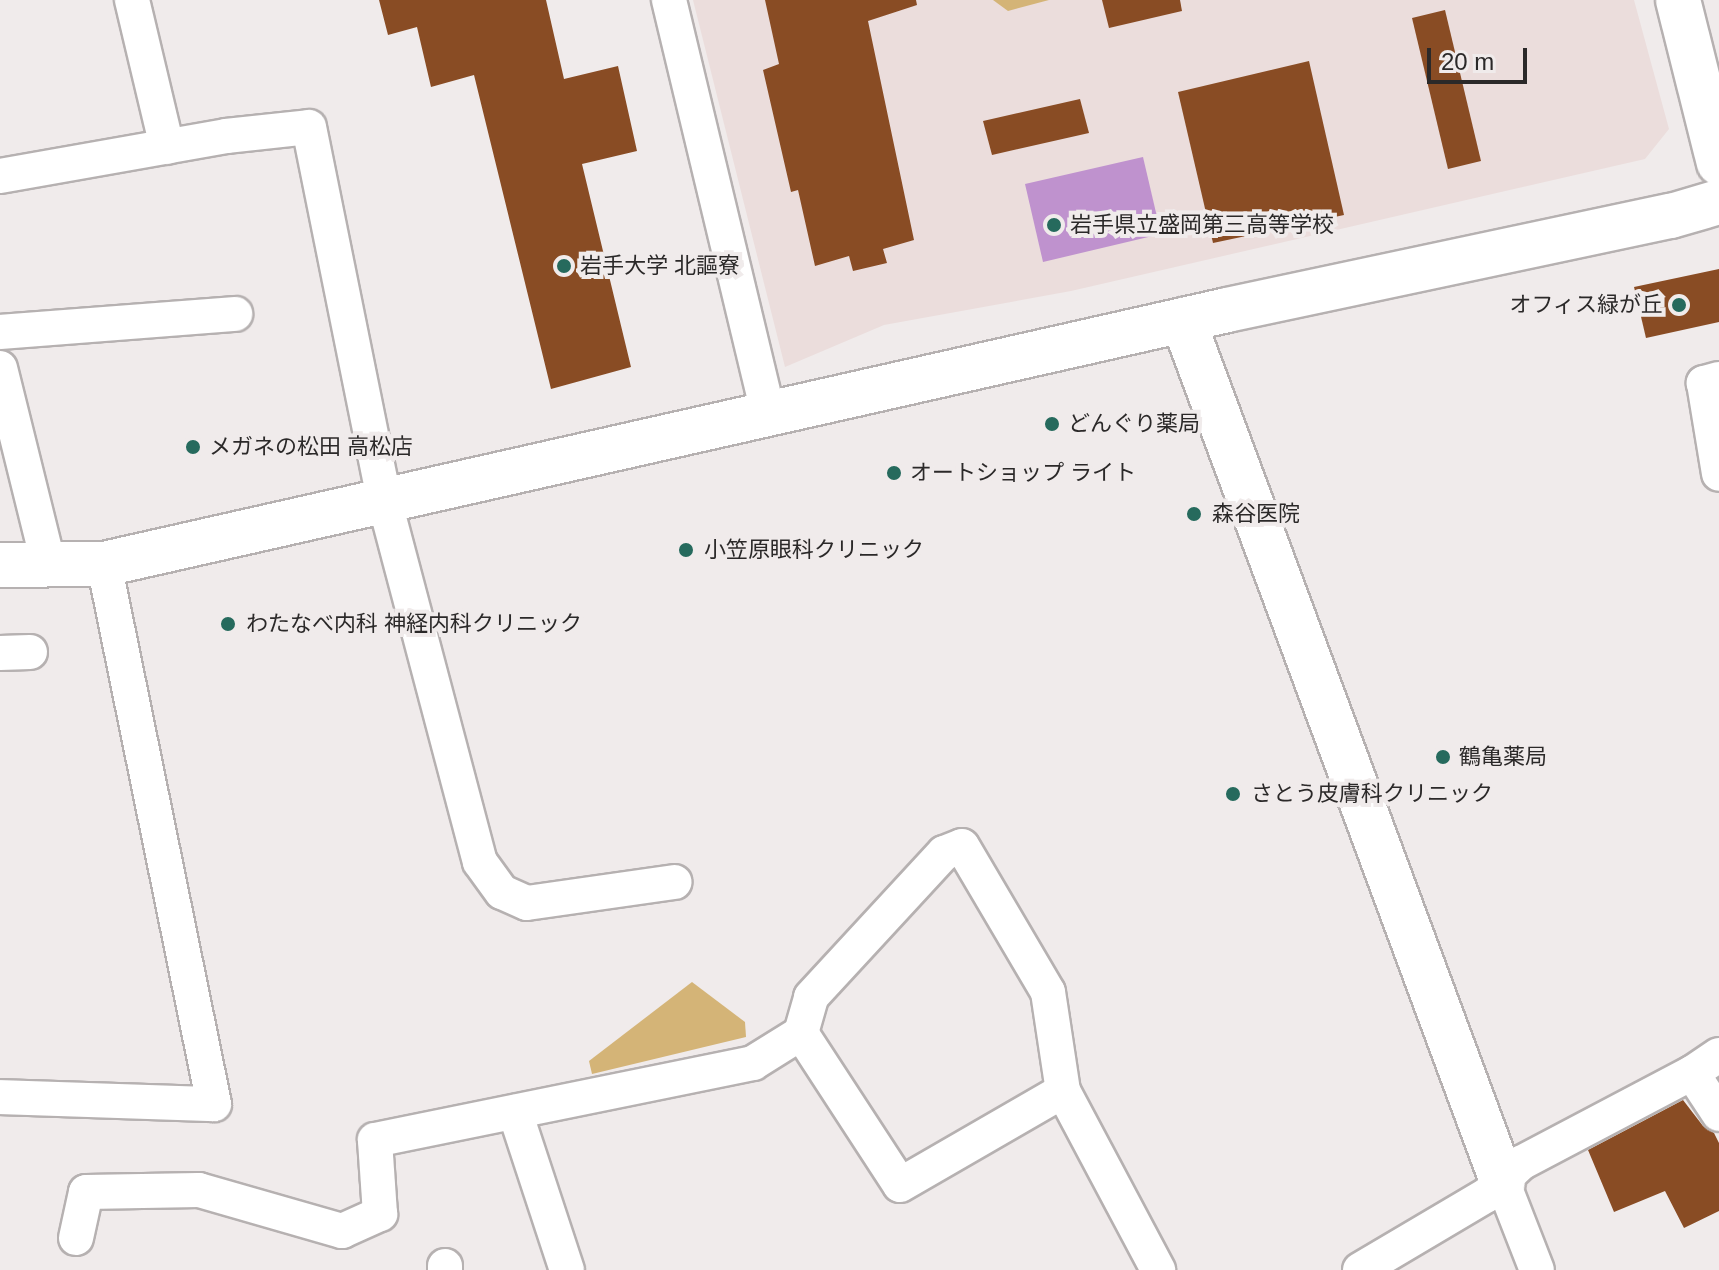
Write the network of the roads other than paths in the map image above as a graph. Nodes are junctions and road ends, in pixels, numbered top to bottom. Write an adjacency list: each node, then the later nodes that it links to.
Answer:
1 (132, 0): 4 (street)
2 (669, 0): 13 (street)
3 (1678, 0): 5 (street)
4 (167, 147): 6 (street); 15 (street)
5 (1719, 163)
6 (0, 176)
7 (1719, 202): 9 (street)
8 (235, 314): 10 (street)
9 (1183, 320): 13 (street); 26 (street)
10 (0, 332)
11 (0, 368): 18 (street)
12 (1719, 379): 14 (street)
13 (768, 413): 15 (street)
14 (1719, 474)
15 (384, 499): 16 (street); 19 (street)
16 (104, 564): 18 (street); 23 (street)
17 (0, 565): 18 (street)
18 (49, 566)
19 (675, 882)
20 (801, 1033): 22 (street); 22 (street); 24 (street)
21 (1706, 1064): 25 (street); 26 (street)
22 (1063, 1091): 29 (street)
23 (0, 1097)
24 (515, 1112): 27 (street); 28 (street)
25 (1719, 1114)
26 (1503, 1183): 30 (street); 31 (street)
27 (76, 1238)
28 (567, 1270)
29 (1158, 1270)
30 (1360, 1270)
31 (1537, 1270)

